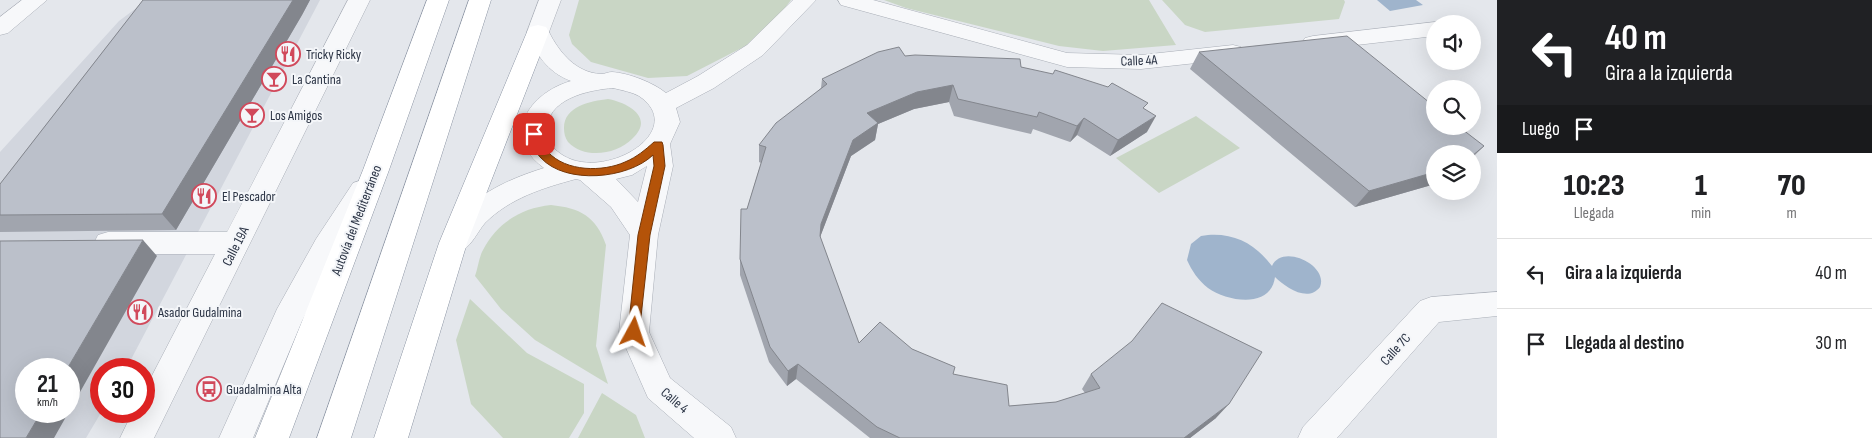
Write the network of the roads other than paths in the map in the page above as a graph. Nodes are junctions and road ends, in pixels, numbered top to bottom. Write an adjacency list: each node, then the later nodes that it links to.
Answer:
1 (36, 0): 8 (street)
2 (360, 0): 19 (street, Calle 19A)
3 (438, 0): 16 (highway, Autovía del Mediterráneo)
4 (480, 0): 26 (highway)
5 (550, 0): 10 (street)
6 (805, 0): 14 (street)
7 (848, 0): 12 (street, Calle 4A)
8 (0, 28)
9 (1426, 30): 11 (street)
10 (538, 32): 13 (street); 20 (highway)
11 (1288, 46)
12 (1258, 49)
13 (597, 81): 14 (street); 17 (street)
14 (663, 105): 15 (street)
15 (658, 145): 17 (street); 18 (street, Calle 4)
16 (376, 170): 24 (street); 25 (highway, Autovía del Mediterráneo)
17 (581, 171): 18 (street); 20 (street)
18 (644, 235): 28 (street, Calle 4)
19 (236, 243): 21 (street); 23 (street, Calle 19A)
20 (454, 243): 27 (highway)
21 (79, 244)
22 (1497, 304): 29 (street, Calle 7C)
23 (137, 438)
24 (236, 438)
25 (272, 438)
26 (334, 438)
27 (391, 438)
28 (719, 438)
29 (1315, 438)

